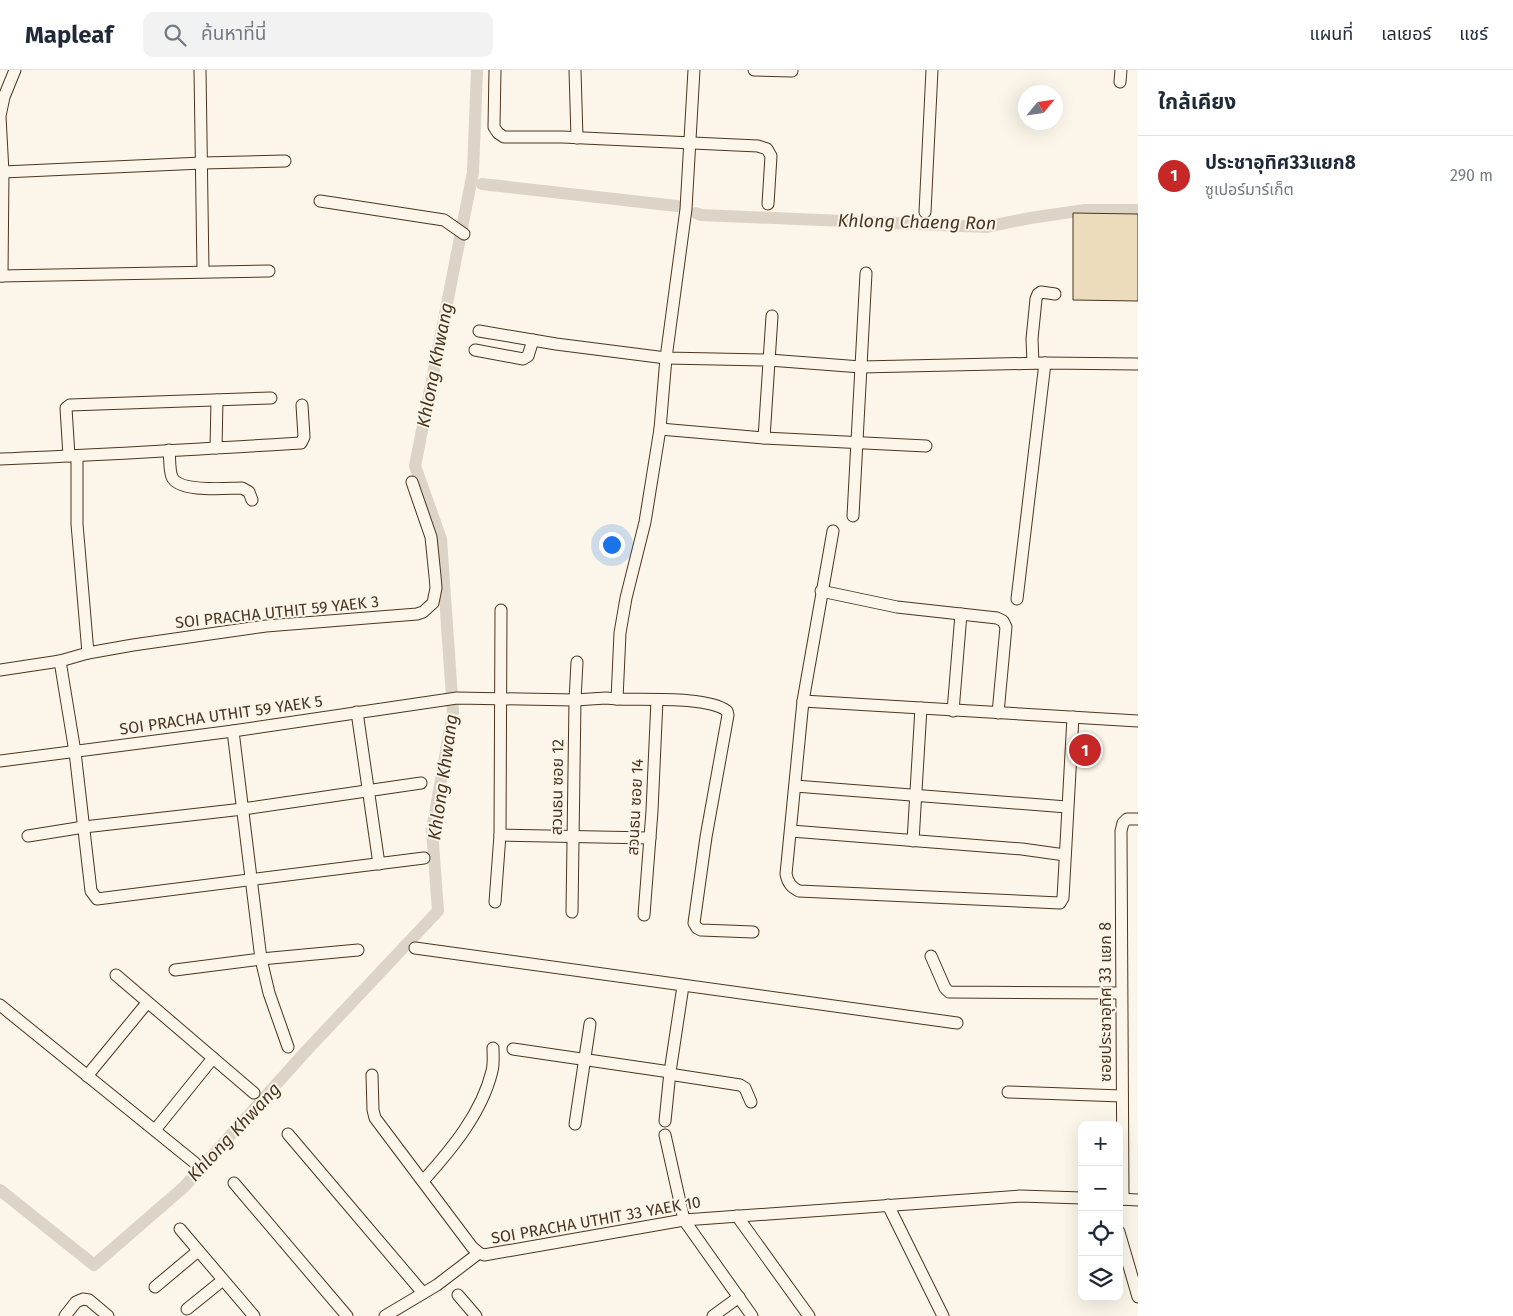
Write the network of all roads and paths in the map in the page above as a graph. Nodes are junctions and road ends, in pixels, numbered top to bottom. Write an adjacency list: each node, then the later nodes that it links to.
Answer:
1 (14, 70): 11 (street)
2 (200, 70): 15 (street)
3 (495, 70): 12 (street)
4 (575, 70): 12 (street)
5 (694, 70): 13 (street)
6 (754, 70): 9 (street)
7 (932, 70): 19 (street)
8 (1121, 70): 10 (street)
9 (792, 71)
10 (1120, 82)
11 (2, 96): 16 (street)
12 (577, 138): 13 (street)
13 (690, 142): 18 (street); 30 (street)
14 (285, 161): 15 (street)
15 (202, 163): 16 (street); 22 (street)
16 (3, 172): 24 (street)
17 (320, 201): 20 (street)
18 (768, 204)
19 (925, 212)
20 (462, 232)
21 (269, 270): 22 (street)
22 (203, 271): 24 (street)
23 (866, 273): 35 (street)
24 (1, 276)
25 (1055, 294): 32 (street)
26 (772, 316): 31 (street)
27 (479, 331): 28 (street)
28 (533, 340): 29 (street); 30 (street)
29 (475, 350)
30 (666, 358): 31 (street); 39 (street)
31 (769, 360): 35 (street); 40 (street)
32 (1033, 363): 33 (street); 35 (street)
33 (1045, 363): 34 (street); 52 (street)
34 (1138, 364)
35 (861, 367): 41 (street)
36 (271, 398): 37 (street)
37 (217, 400): 43 (street); 45 (street)
38 (302, 406): 43 (street)
39 (660, 429): 40 (street); 60 (street)
40 (764, 438): 41 (street)
41 (857, 442): 42 (street); 49 (street)
42 (926, 446)
43 (216, 448): 44 (street)
44 (170, 450): 45 (street); 48 (street)
45 (73, 456): 46 (street); 55 (street)
46 (0, 459)
47 (412, 482): 55 (street, SOI PRACHA UTHIT 59 YAEK 3)
48 (252, 500)
49 (853, 516)
50 (833, 531): 51 (street)
51 (821, 591): 54 (street); 63 (street)
52 (1018, 599)
53 (501, 610): 59 (street)
54 (961, 614): 65 (street); 67 (street)
55 (88, 653): 56 (street, SOI PRACHA UTHIT 59 YAEK 3)
56 (60, 661): 58 (street, SOI PRACHA UTHIT 59 YAEK 3); 71 (street)
57 (577, 662): 61 (street, สวนธน ซอย 12)
58 (0, 670)
59 (500, 699): 61 (street, SOI PRACHA UTHIT 59 YAEK 5); 66 (street, SOI PRACHA UTHIT 59 YAEK 5); 82 (street)
60 (617, 699): 61 (street, SOI PRACHA UTHIT 59 YAEK 5); 62 (street, SOI PRACHA UTHIT 59 YAEK 5)
61 (575, 700): 84 (street, สวนธน ซอย 12)
62 (657, 700): 85 (street, สวนธน ซอย 14); 94 (street, SOI PRACHA UTHIT 59 YAEK 5)
63 (803, 701): 64 (street); 74 (street)
64 (921, 708): 65 (street); 76 (street)
65 (953, 711): 67 (street)
66 (357, 712): 70 (street, SOI PRACHA UTHIT 59 YAEK 5); 75 (street)
67 (998, 713): 68 (street)
68 (1073, 717): 69 (street); 77 (street)
69 (1138, 722)
70 (233, 731): 71 (street, SOI PRACHA UTHIT 59 YAEK 5); 78 (street)
71 (75, 752): 72 (street, SOI PRACHA UTHIT 59 YAEK 5); 80 (street)
72 (0, 760)
73 (421, 783): 75 (street)
74 (795, 786): 76 (street); 81 (street)
75 (368, 791): 78 (street); 89 (street)
76 (917, 796): 77 (street); 86 (street)
77 (1067, 807): 87 (street)
78 (243, 808): 80 (street); 90 (street)
79 (1138, 819): 102 (street, ซอยประชาอุทิศ 33 แยก 8)
80 (84, 827): 83 (street); 90 (street)
81 (791, 831): 86 (street); 87 (street)
82 (500, 835): 84 (street); 91 (street)
83 (28, 836)
84 (573, 837): 85 (street); 92 (street, สวนธน ซอย 12)
85 (650, 838): 93 (street, สวนธน ซอย 14)
86 (913, 840): 87 (street)
87 (1065, 855)
88 (424, 858): 89 (street)
89 (379, 864): 90 (street)
90 (252, 880): 98 (street)
91 (496, 902)
92 (572, 912)
93 (644, 915)
94 (753, 932)
95 (414, 948): 101 (street)
96 (358, 950): 98 (street)
97 (931, 956): 102 (street)
98 (261, 960): 99 (street); 107 (street)
99 (175, 970)
100 (116, 975): 103 (street)
101 (683, 986): 106 (street); 112 (street)
102 (1122, 993): 117 (street, ซอยประชาอุทิศ 33 แยก 8)
103 (147, 1002): 110 (street); 114 (street)
104 (0, 1005): 114 (street)
105 (590, 1024): 111 (street)
106 (957, 1024)
107 (288, 1047)
108 (494, 1048): 126 (street)
109 (513, 1049): 111 (street)
110 (213, 1058): 116 (street); 121 (street)
111 (585, 1060): 112 (street); 120 (street)
112 (669, 1073): 118 (street); 119 (street)
113 (372, 1075): 126 (street, SOI PRACHA UTHIT 33 YAEK 10)
114 (87, 1076): 121 (street)
115 (1008, 1092): 117 (street)
116 (254, 1093)
117 (1122, 1096): 125 (street, ซอยประชาอุทิศ 33 แยก 8)
118 (751, 1102)
119 (665, 1122)
120 (575, 1124)
121 (155, 1130): 124 (street)
122 (288, 1134): 140 (street)
123 (666, 1135): 133 (street)
124 (195, 1163)
125 (1121, 1166)
126 (423, 1181): 137 (street, SOI PRACHA UTHIT 33 YAEK 10)
127 (234, 1183): 148 (street)
128 (1078, 1198): 131 (street, SOI PRACHA UTHIT 33 YAEK 10)
129 (1123, 1199): 130 (street)
130 (1138, 1200)
131 (888, 1205): 132 (street, SOI PRACHA UTHIT 33 YAEK 10); 154 (street)
132 (737, 1216): 133 (street, SOI PRACHA UTHIT 33 YAEK 10); 153 (street)
133 (684, 1220): 137 (street, SOI PRACHA UTHIT 33 YAEK 10); 142 (street)
134 (180, 1229): 136 (street)
135 (1123, 1246): 143 (street)
136 (198, 1251): 138 (street); 139 (street)
137 (479, 1253): 140 (street)
138 (223, 1280): 144 (street); 147 (street)
139 (155, 1287)
140 (423, 1293): 149 (street)
141 (458, 1296): 150 (street)
142 (739, 1297): 151 (street); 152 (street)
143 (1138, 1297)
144 (187, 1309)
145 (65, 1316): 146 (street)
146 (108, 1316)
147 (254, 1316)
148 (348, 1316)
149 (385, 1316)
150 (476, 1316)
151 (713, 1316)
152 (752, 1316)
153 (809, 1316)
154 (943, 1316)

